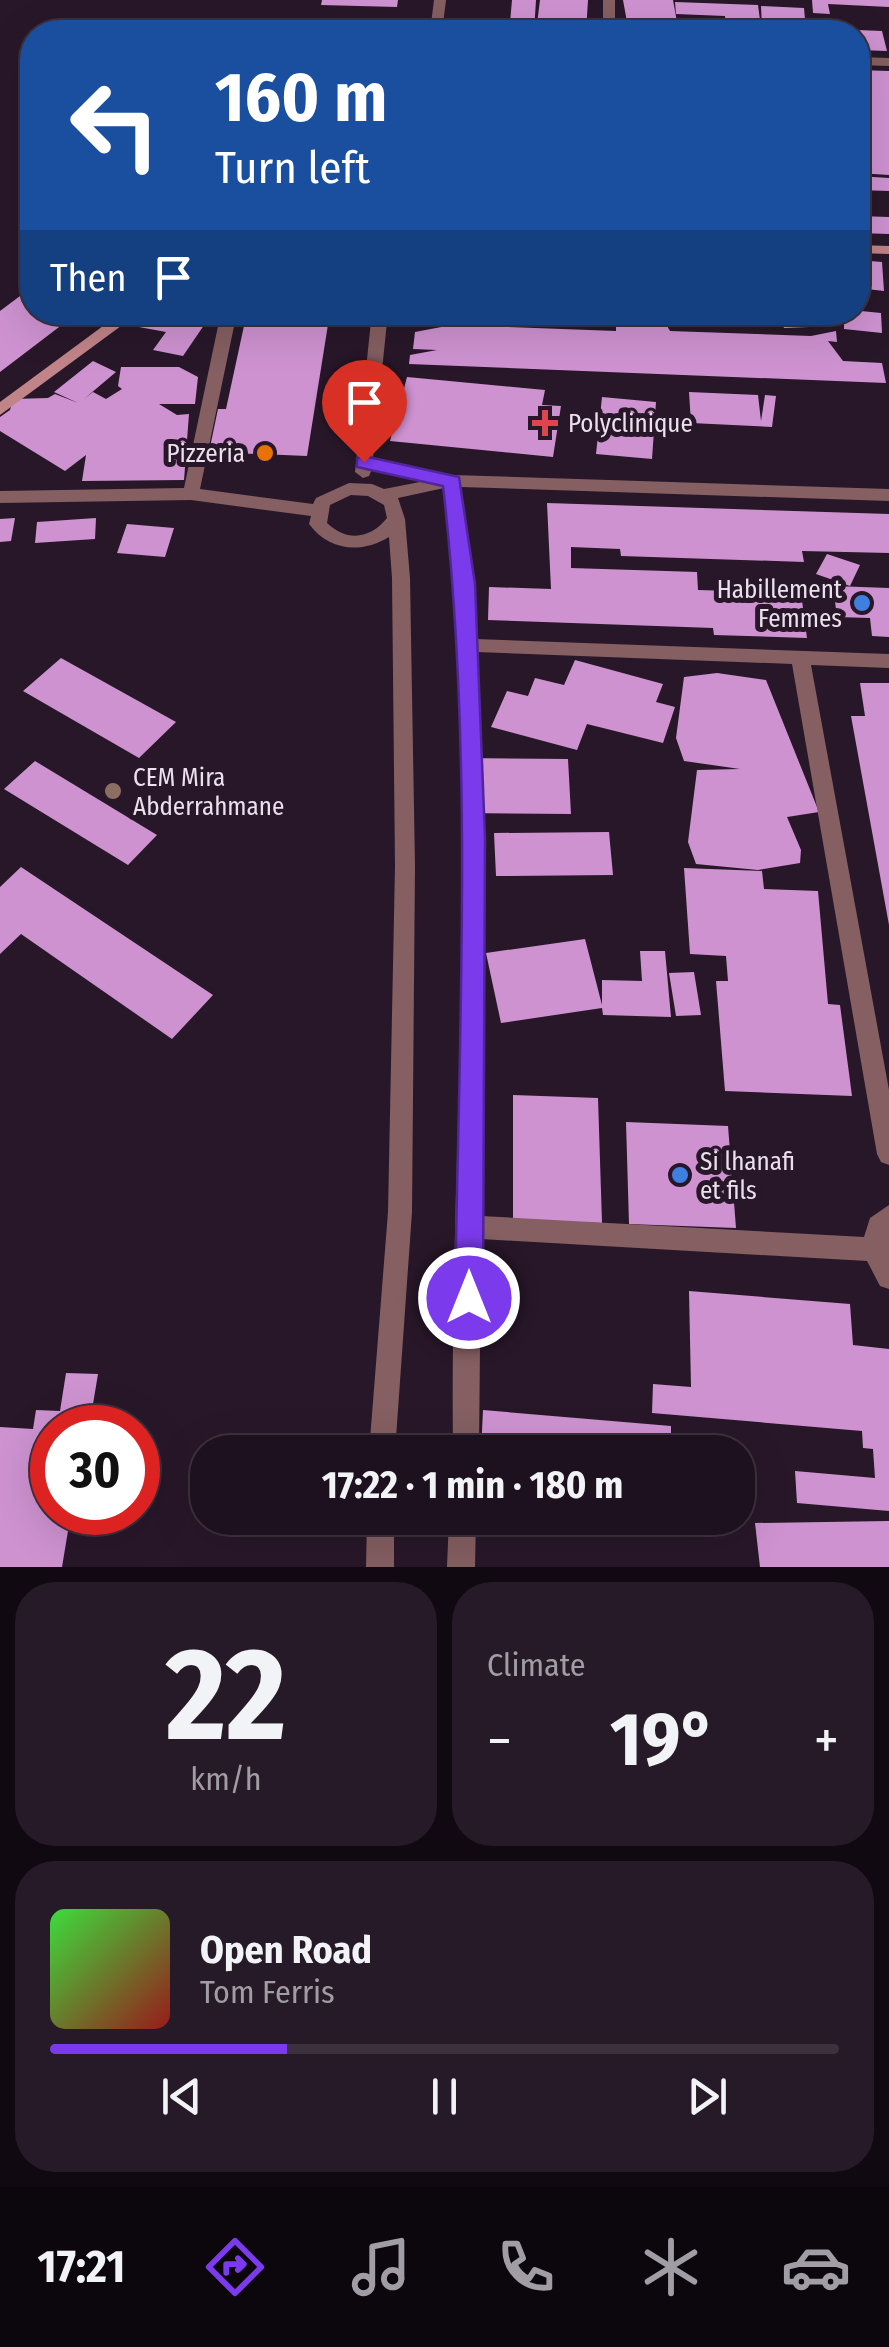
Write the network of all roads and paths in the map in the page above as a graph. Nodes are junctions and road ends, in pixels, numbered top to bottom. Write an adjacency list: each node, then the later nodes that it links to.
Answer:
1 (115, 325): 4 (main road)
2 (226, 325): 8 (street)
3 (379, 325): 5 (street)
4 (0, 410)
5 (364, 462): 6 (street); 7 (street)
6 (452, 481): 9 (street); 10 (street); 14 (street)
7 (362, 488): 10 (street); 12 (street)
8 (190, 494): 11 (street); 12 (street)
9 (889, 494)
10 (384, 495): 13 (street)
11 (0, 497)
12 (318, 511): 13 (street)
13 (396, 519): 22 (street)
14 (467, 645): 15 (street); 19 (street)
15 (800, 657): 16 (street); 17 (street)
16 (889, 661)
17 (889, 1154)
18 (889, 1217): 20 (street)
19 (468, 1227): 20 (street); 23 (street)
20 (874, 1249): 21 (street)
21 (889, 1277)
22 (383, 1435)
23 (466, 1435)
24 (381, 1535): 26 (street)
25 (462, 1535): 27 (street)
26 (380, 1567)
27 (461, 1567)

